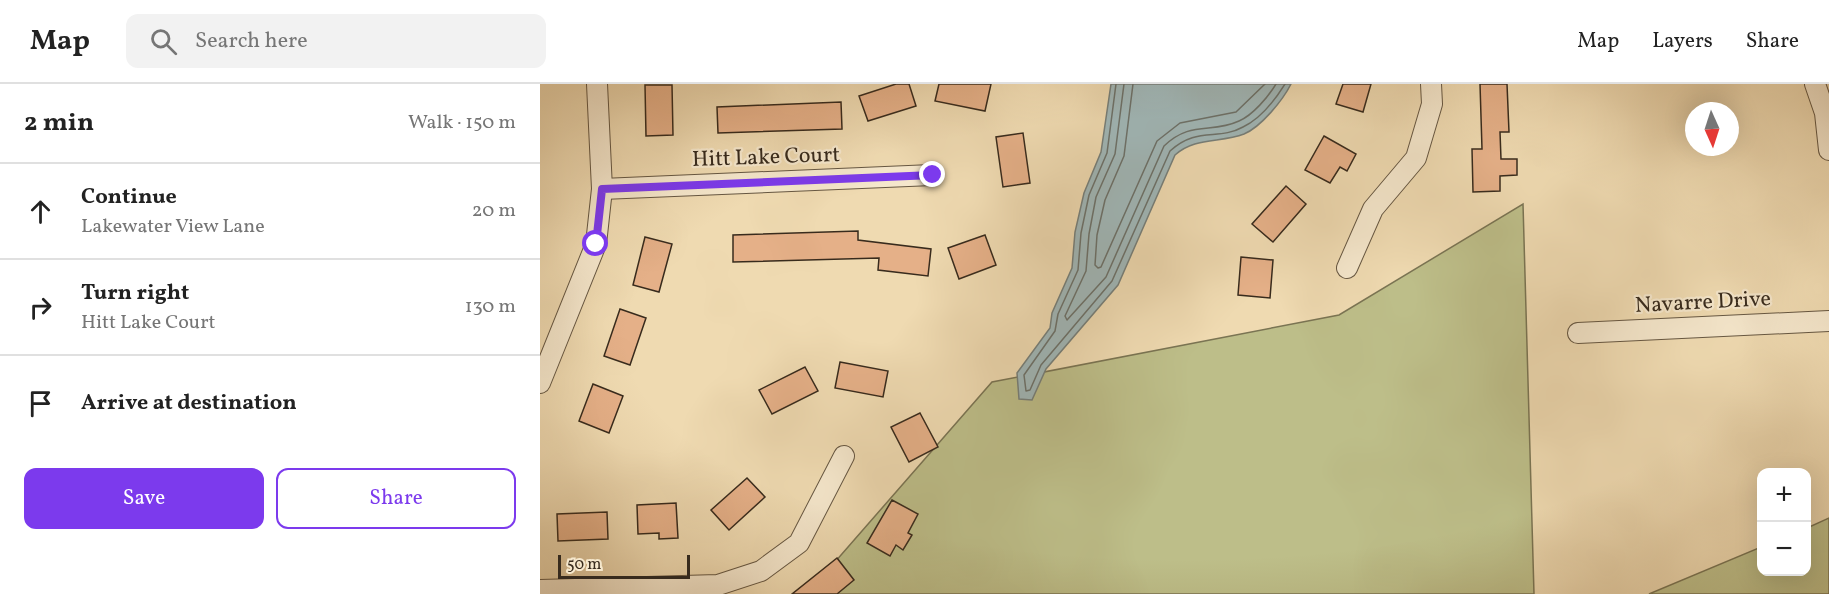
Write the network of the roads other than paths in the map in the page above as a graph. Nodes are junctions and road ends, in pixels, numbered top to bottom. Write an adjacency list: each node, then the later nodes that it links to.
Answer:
1 (597, 84): 6 (street)
2 (1431, 84): 7 (street)
3 (1815, 84): 4 (street)
4 (1829, 150)
5 (933, 175): 6 (street, Hitt Lake Court)
6 (602, 189): 10 (street)
7 (1347, 268)
8 (1829, 321): 9 (street, Navarre Drive)
9 (1578, 333)
10 (545, 358): 11 (street)
11 (540, 383)
12 (844, 456): 14 (street)
13 (540, 590): 14 (street)
14 (608, 591)

